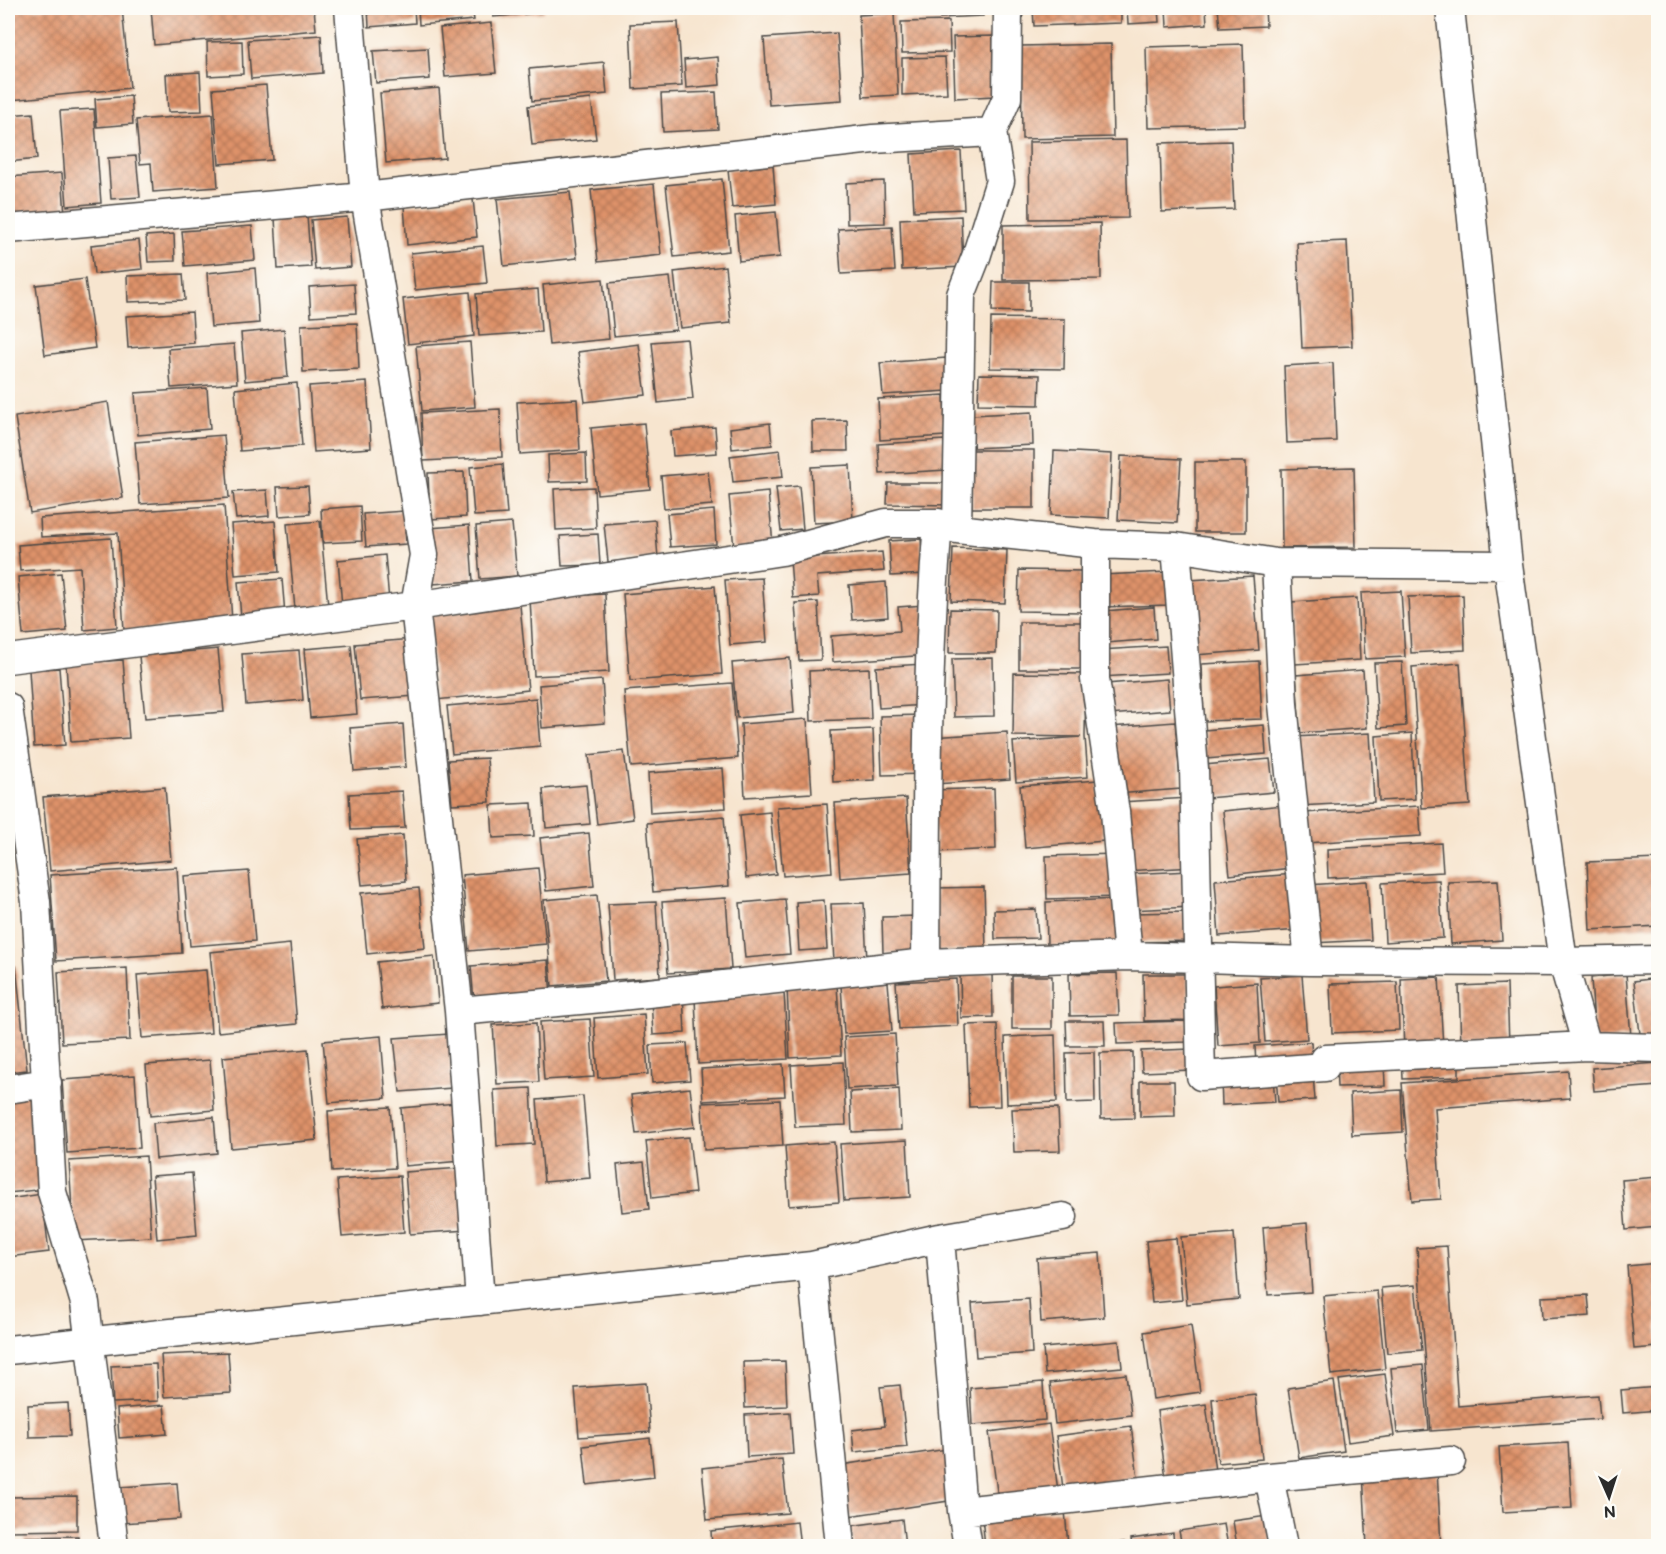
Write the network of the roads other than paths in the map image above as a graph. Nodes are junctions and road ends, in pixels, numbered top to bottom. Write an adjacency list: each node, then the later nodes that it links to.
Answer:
1 (349, 8): 5 (street)
2 (1008, 8): 4 (street)
3 (1450, 8): 11 (street)
4 (992, 132): 5 (street); 7 (street)
5 (365, 197): 6 (street); 12 (street)
6 (8, 229)
7 (948, 526): 8 (street); 12 (street); 20 (street)
8 (1095, 544): 9 (street); 15 (street)
9 (1176, 547): 10 (street); 16 (street)
10 (1276, 563): 11 (street); 18 (street)
11 (1508, 565): 19 (street)
12 (415, 606): 13 (street); 21 (street)
13 (8, 659)
14 (8, 707): 24 (street)
15 (1128, 956): 16 (street); 20 (street)
16 (1199, 958): 18 (street); 22 (street)
17 (1659, 960): 19 (street)
18 (1309, 961): 19 (street)
19 (1563, 962): 22 (street)
20 (926, 963): 21 (street)
21 (459, 1011): 29 (street)
22 (1587, 1046): 23 (street)
23 (1659, 1048)
24 (47, 1083): 25 (street); 30 (street)
25 (8, 1089)
26 (1063, 1217): 27 (street)
27 (940, 1238): 28 (street); 34 (street)
28 (812, 1266): 29 (street); 36 (street)
29 (480, 1301): 30 (street)
30 (89, 1341): 31 (street); 35 (street)
31 (8, 1350)
32 (1451, 1461): 33 (street)
33 (1269, 1477): 34 (street); 38 (street)
34 (962, 1511): 37 (street)
35 (114, 1546)
36 (840, 1546)
37 (968, 1546)
38 (1283, 1546)

